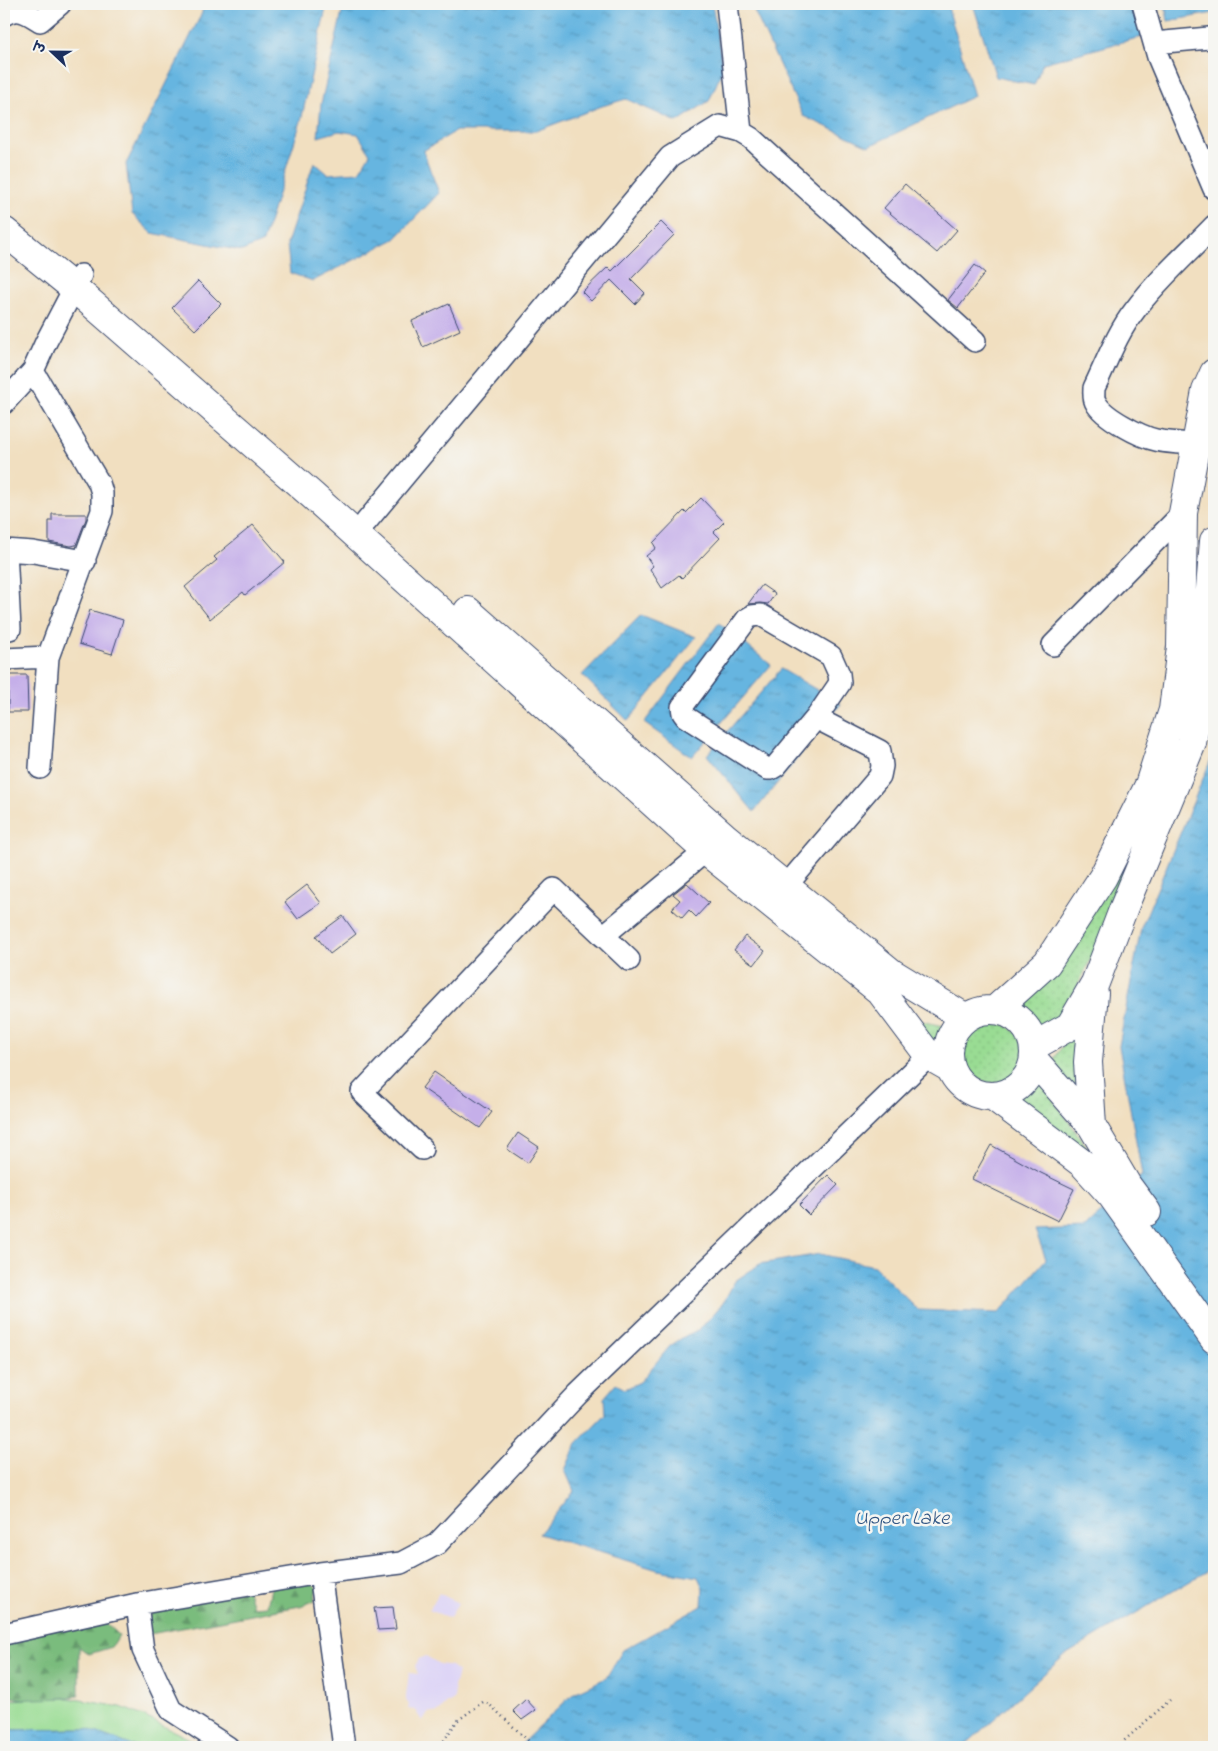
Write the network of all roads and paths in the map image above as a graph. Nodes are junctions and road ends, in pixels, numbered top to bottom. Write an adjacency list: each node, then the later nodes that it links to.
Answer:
1 (60, 4): 4 (street)
2 (727, 4): 7 (street)
3 (1143, 4): 6 (street)
4 (4, 15)
5 (1214, 39): 6 (street)
6 (1154, 43): 8 (street)
7 (741, 132): 13 (street); 19 (street)
8 (1214, 189)
9 (4, 217): 12 (main road)
10 (1214, 226): 17 (street)
11 (4, 231): 12 (main road)
12 (77, 282): 14 (street); 19 (main road); 29 (main road)
13 (974, 342)
14 (33, 371): 16 (street); 22 (street)
15 (1214, 374): 17 (main road)
16 (4, 403)
17 (1196, 444): 18 (main road)
18 (1182, 513): 24 (street); 34 (main road)
19 (366, 522): 29 (main road)
20 (1214, 541): 33 (main road)
21 (5, 550): 22 (street); 23 (street)
22 (85, 560): 25 (street)
23 (10, 629)
24 (1053, 645)
25 (48, 657): 26 (street); 28 (street)
26 (4, 659)
27 (816, 718): 27 (street); 30 (street)
28 (40, 768)
29 (715, 844): 30 (main road); 31 (street); 37 (main road)
30 (786, 886): 35 (main road)
31 (603, 936): 32 (street); 40 (street)
32 (629, 960)
33 (1094, 983): 36 (main road); 39 (main road)
34 (995, 1010): 35 (main road); 36 (main road)
35 (966, 1018): 37 (main road)
36 (1034, 1053): 38 (main road); 39 (main road)
37 (940, 1062): 38 (main road); 44 (street)
38 (994, 1097): 41 (main road)
39 (1092, 1126): 41 (main road)
40 (422, 1149)
41 (1120, 1190): 42 (main road); 43 (main road)
42 (1214, 1307)
43 (1214, 1339)
44 (320, 1572): 45 (street); 49 (street)
45 (137, 1604): 46 (street); 48 (street)
46 (4, 1634)
47 (1170, 1700): 52 (path)
48 (228, 1747)
49 (344, 1747)
50 (436, 1747): 51 (path)
51 (536, 1747)
52 (1117, 1747)

